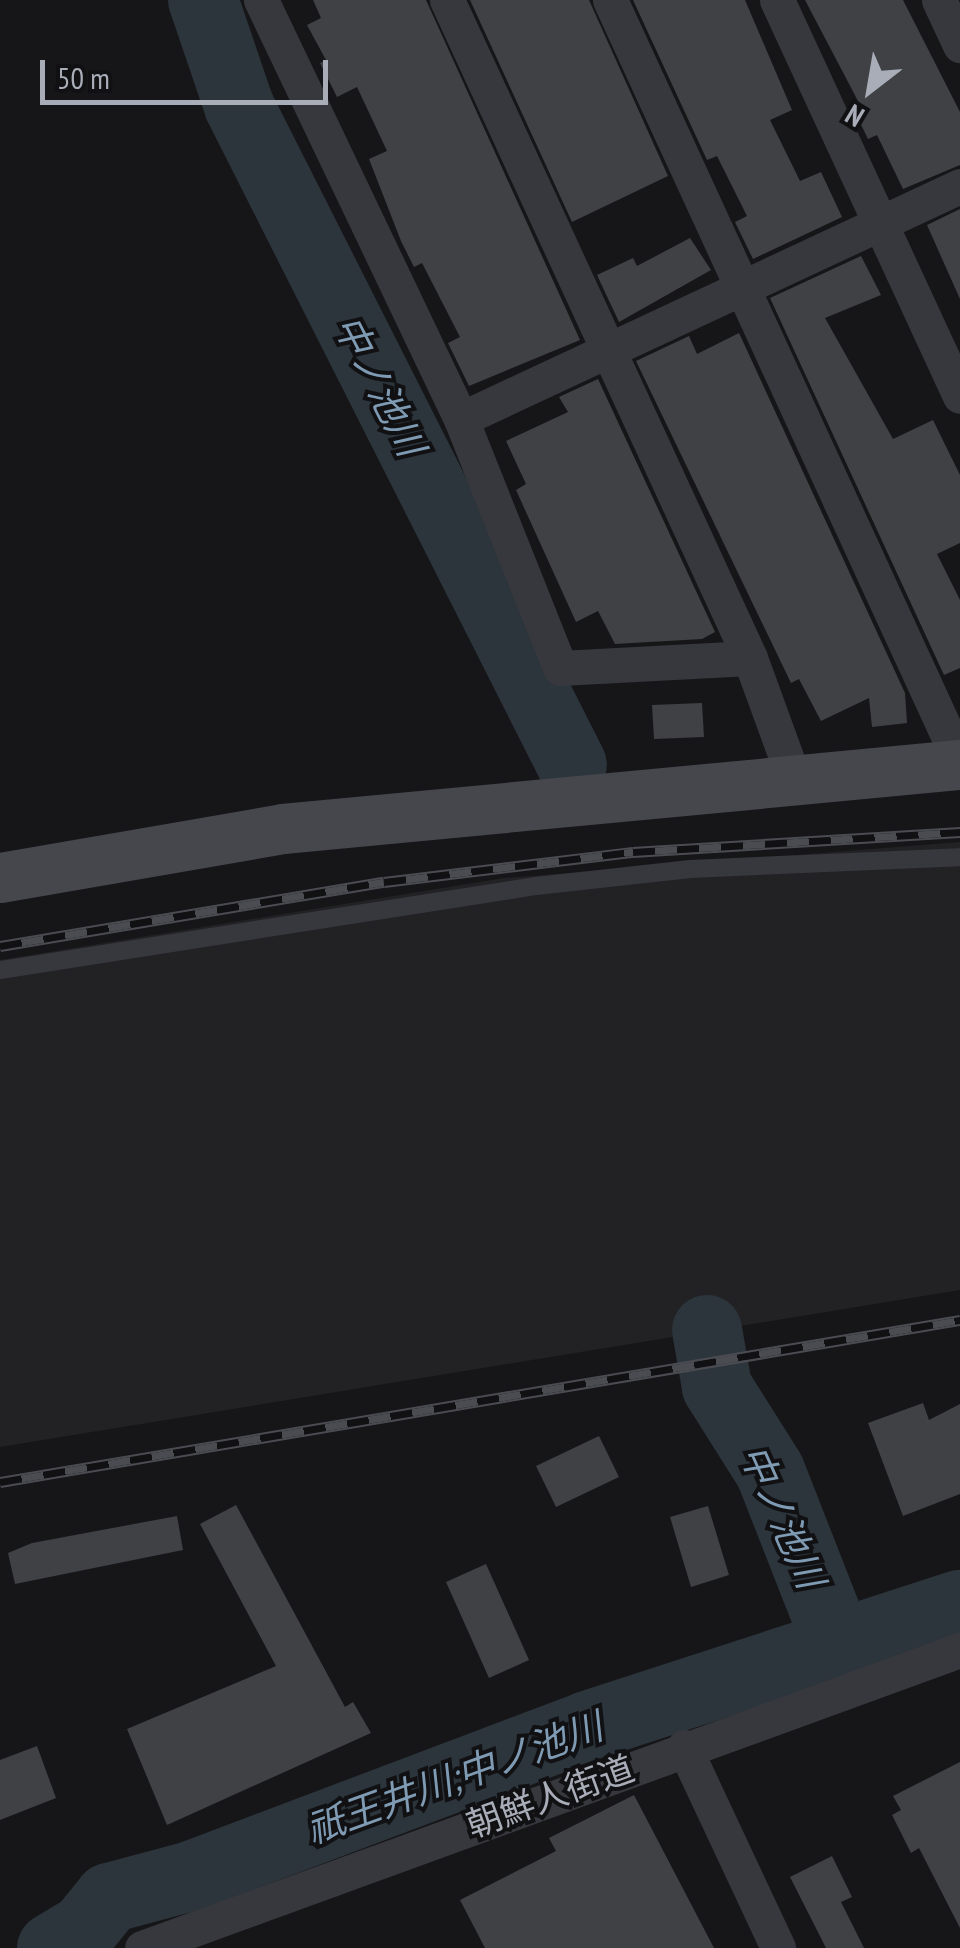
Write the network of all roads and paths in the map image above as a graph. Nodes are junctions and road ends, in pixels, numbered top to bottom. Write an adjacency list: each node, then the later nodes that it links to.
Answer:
1 (262, 0): 12 (street)
2 (447, 0): 10 (street)
3 (610, 0): 9 (street)
4 (777, 0): 8 (street)
5 (939, 0): 6 (street)
6 (960, 44)
7 (960, 186): 8 (street)
8 (880, 223): 9 (street); 11 (street)
9 (746, 288): 10 (street); 14 (street)
10 (605, 352): 12 (street); 13 (street)
11 (960, 396)
12 (461, 419): 13 (street)
13 (750, 658): 15 (street)
14 (955, 765): 15 (street)
15 (793, 776): 17 (street)
16 (960, 858): 18 (lane)
17 (0, 878)
18 (0, 970)
19 (960, 1650): 20 (street, 朝鮮人街道)
20 (684, 1746): 21 (street, 朝鮮人街道); 23 (street)
21 (210, 1935): 22 (street, 朝鮮人街道)
22 (142, 1948)
23 (778, 1948)

